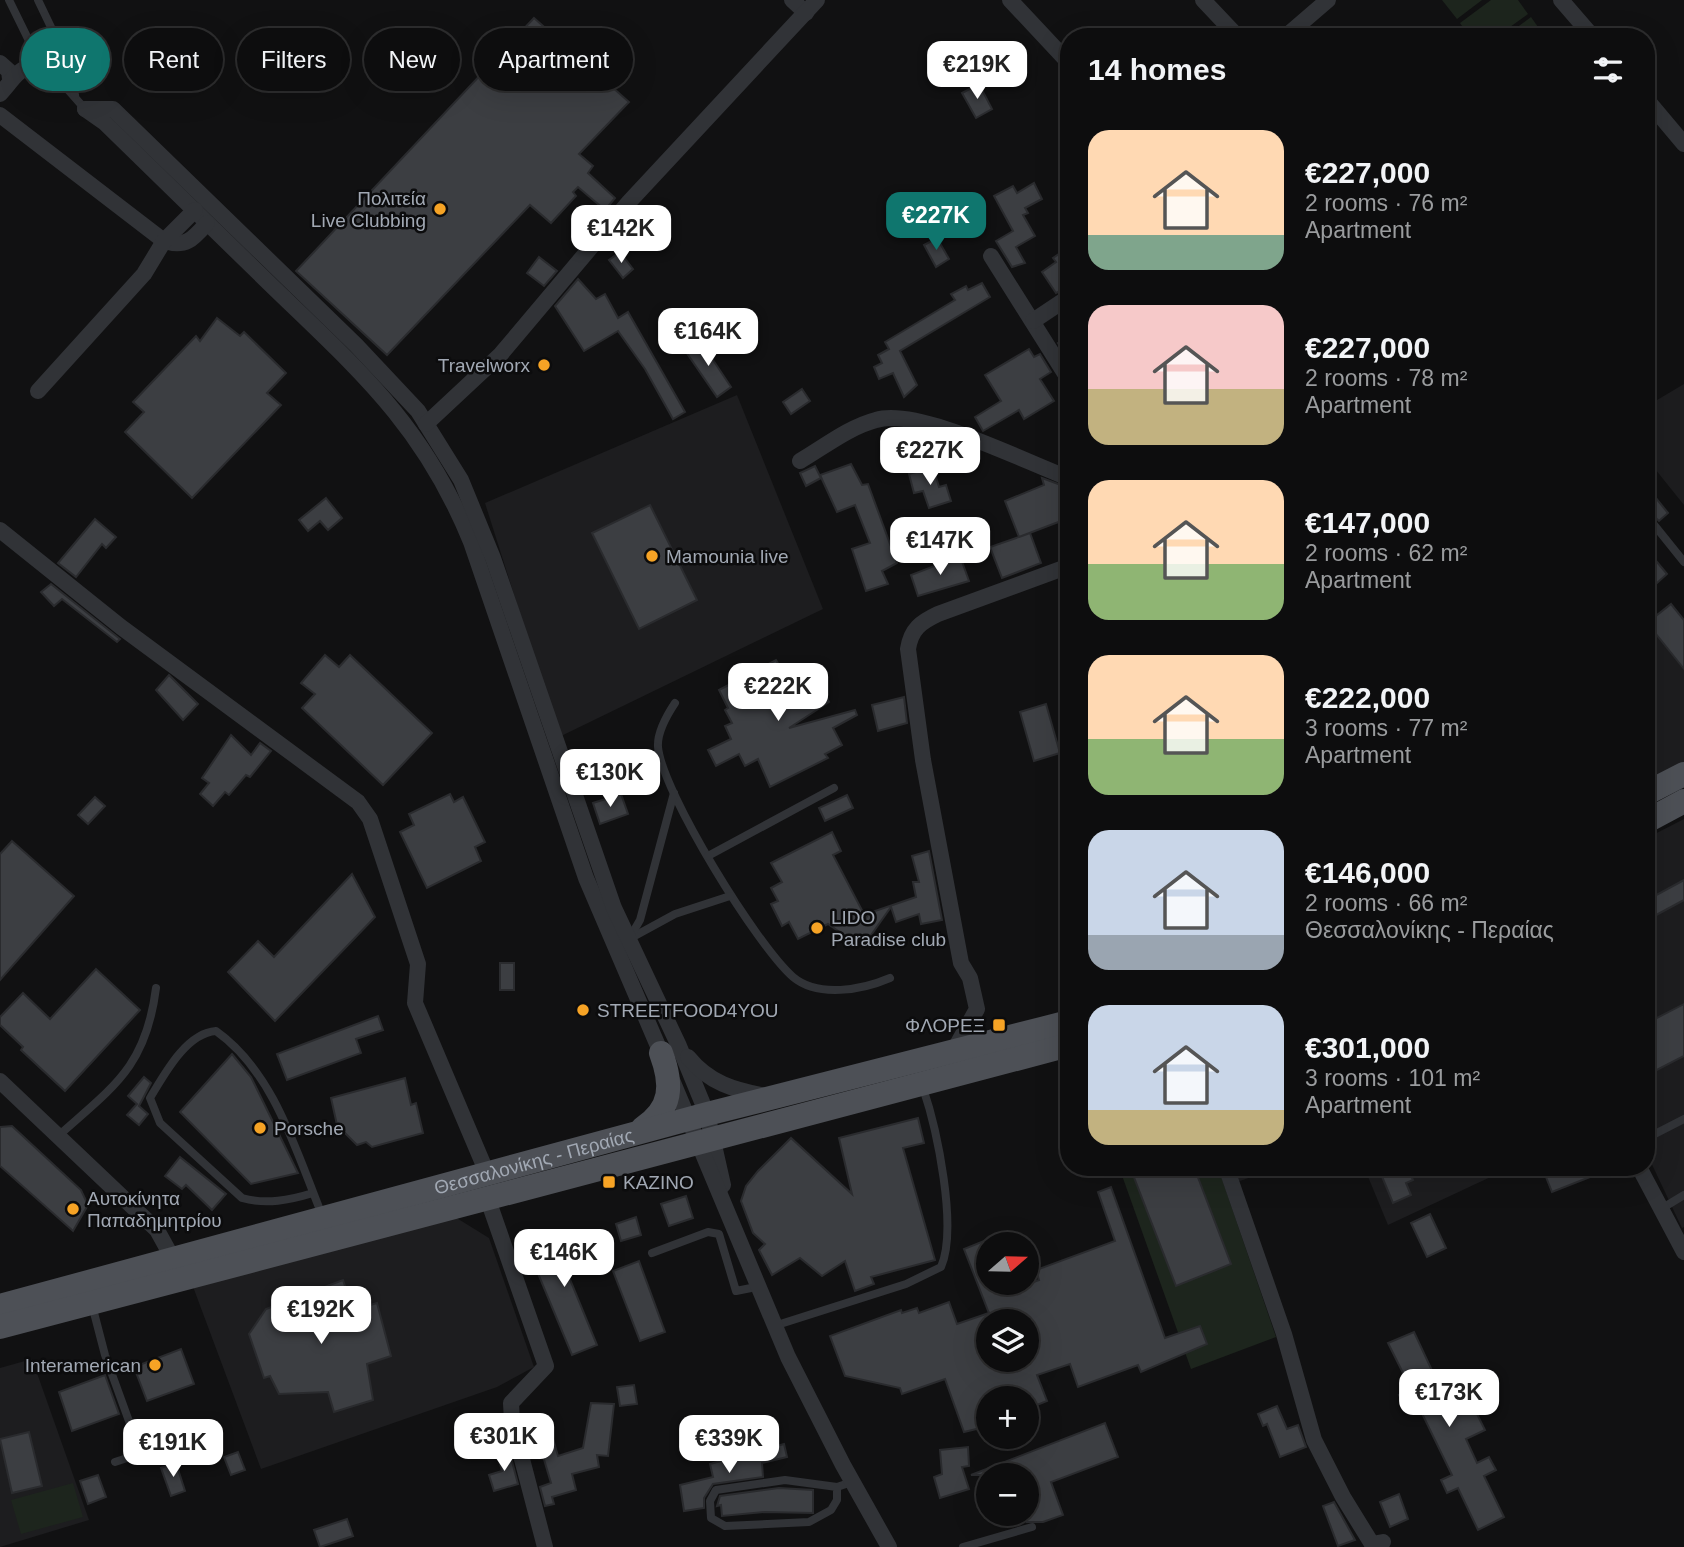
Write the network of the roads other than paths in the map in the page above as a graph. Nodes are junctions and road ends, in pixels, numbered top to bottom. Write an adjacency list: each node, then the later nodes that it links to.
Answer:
1 (9, 0): 10 (lane)
2 (38, 0): 20 (lane)
3 (792, 0): 9 (street)
4 (817, 0): 9 (street)
5 (1010, 0): 14 (street)
6 (1203, 0): 11 (street)
7 (1328, 0): 12 (street)
8 (1561, 0): 13 (street)
9 (806, 12): 32 (street)
10 (24, 28)
11 (1229, 28)
12 (1295, 28)
13 (1584, 28)
14 (1060, 53)
15 (0, 63): 17 (street)
16 (21, 71): 17 (street)
17 (10, 79): 19 (street)
18 (69, 91): 20 (lane)
19 (0, 94)
20 (85, 109): 24 (street); 32 (street)
21 (1655, 110): 23 (street)
22 (0, 115): 26 (street)
23 (1684, 144)
24 (195, 210): 25 (street); 26 (street)
25 (207, 223): 26 (street); 53 (street)
26 (164, 241): 31 (street)
27 (991, 256): 29 (street)
28 (1060, 303): 29 (street)
29 (1032, 321): 30 (street)
30 (1060, 366)
31 (38, 391)
32 (426, 424): 48 (street)
33 (800, 461): 34 (street)
34 (1060, 474)
35 (1655, 526): 37 (lane)
36 (0, 530): 65 (street)
37 (1684, 562)
38 (1060, 569): 54 (street)
39 (675, 703): 43 (lane)
40 (1684, 774): 42 (main road)
41 (834, 788): 46 (lane)
42 (1655, 789)
43 (674, 793): 46 (lane); 48 (lane)
44 (1684, 801): 45 (main road)
45 (1655, 817)
46 (708, 856): 47 (lane)
47 (730, 896): 48 (lane); 49 (lane)
48 (629, 939): 53 (street)
49 (890, 978)
50 (156, 988): 62 (lane)
51 (1060, 1025): 54 (main road, Θεσσαλονίκης - Περαίας)
52 (1060, 1026): 56 (main road, Θεσσαλονίκης - Περαίας)
53 (670, 1049): 57 (street); 59 (street); 60 (main road)
54 (953, 1052): 57 (main road, Θεσσαλονίκης - Περαίας)
55 (0, 1081): 62 (street)
56 (922, 1085): 59 (main road, Θεσσαλονίκης - Περαίας); 76 (lane)
57 (775, 1098): 59 (main road, Θεσσαλονίκης - Περαίας)
58 (1684, 1119): 61 (lane)
59 (701, 1128): 60 (main road, Θεσσαλονίκης - Περαίας); 65 (main road, Θεσσαλονίκης - Περαίας); 73 (street)
60 (636, 1132): 65 (main road, Θεσσαλονίκης - Περαίας)
61 (1655, 1134)
62 (58, 1136): 72 (street)
63 (1229, 1176): 81 (street)
64 (1644, 1176): 68 (street)
65 (487, 1185): 69 (main road, Θεσσαλονίκης - Περαίας); 74 (main road, Θεσσαλονίκης - Περαίας); 82 (street)
66 (313, 1193): 66 (lane); 69 (lane)
67 (1684, 1195): 68 (lane)
68 (1661, 1209): 70 (street)
69 (324, 1217): 72 (main road, Θεσσαλονίκης - Περαίας)
70 (1684, 1252)
71 (652, 1253): 73 (lane)
72 (173, 1259): 75 (main road, Θεσσαλονίκης - Περαίας)
73 (756, 1287): 76 (street)
74 (92, 1303): 77 (main road, Θεσσαλονίκης - Περαίας); 78 (lane)
75 (0, 1306)
76 (774, 1326): 79 (street)
77 (0, 1327)
78 (115, 1462)
79 (845, 1484): 79 (lane); 83 (street)
80 (1032, 1527): 84 (lane)
81 (1383, 1542)
82 (545, 1547)
83 (889, 1547)
84 (963, 1547)

